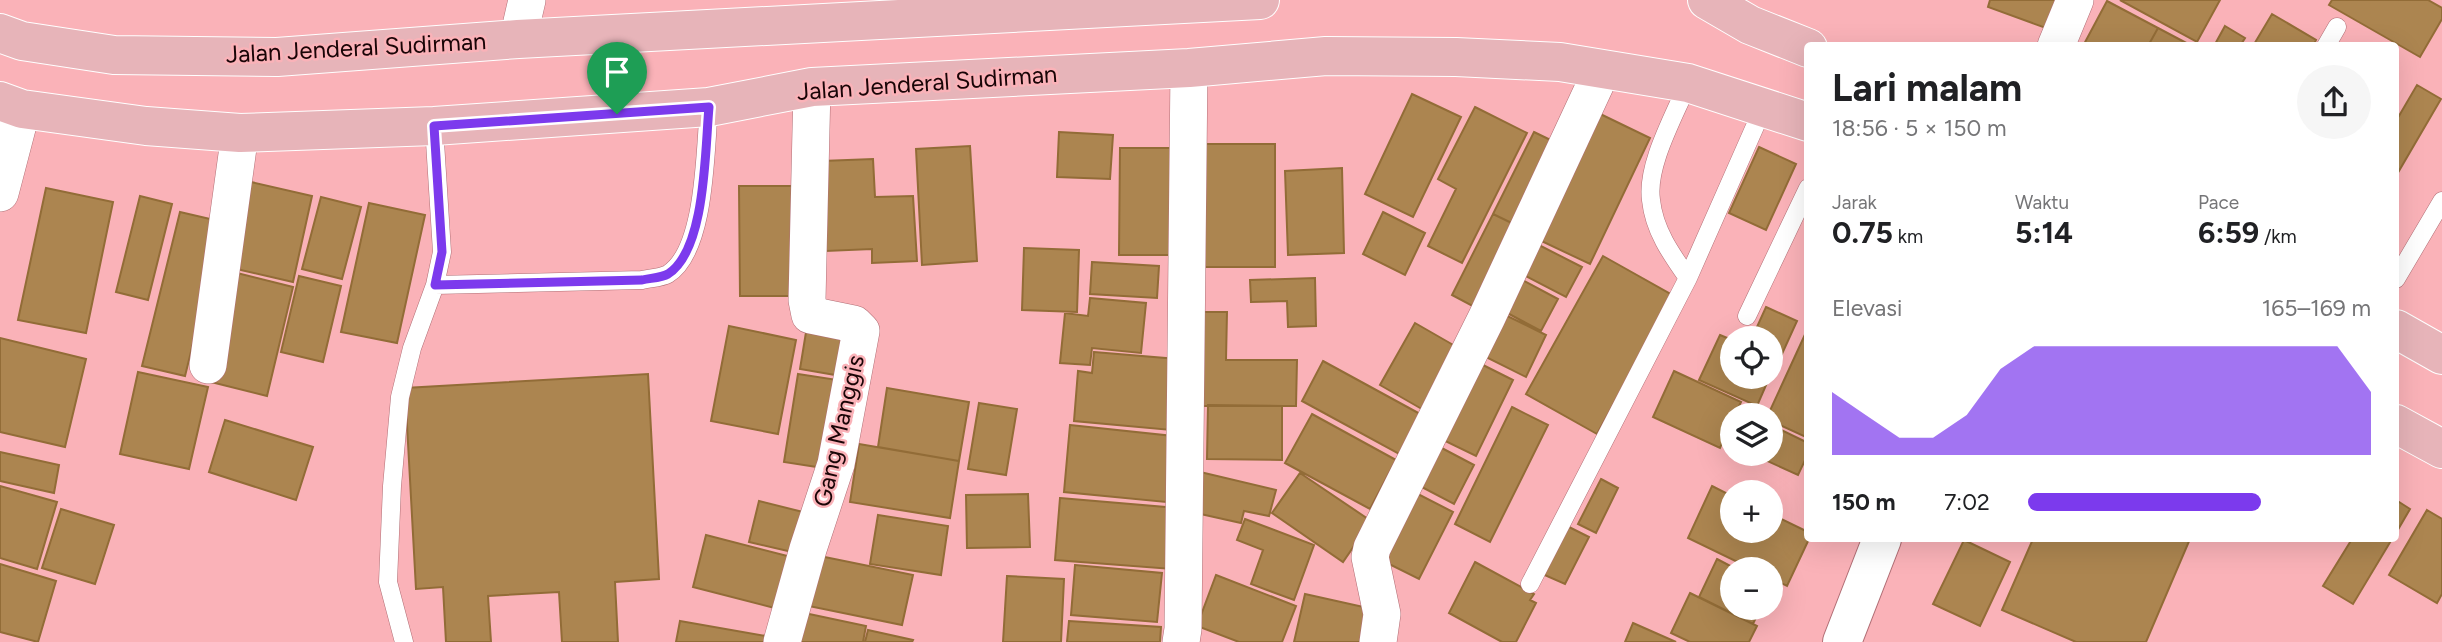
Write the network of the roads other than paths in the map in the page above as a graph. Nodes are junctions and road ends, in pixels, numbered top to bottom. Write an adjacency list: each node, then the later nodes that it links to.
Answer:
1 (527, 0): 7 (street)
2 (1260, 0): 7 (main road, Jalan Jenderal Sudirman)
3 (1707, 0): 10 (main road)
4 (2075, 0): 8 (street)
5 (2337, 27): 9 (lane)
6 (0, 33): 7 (main road, Jalan Jenderal Sudirman)
7 (518, 39)
8 (2058, 42)
9 (2328, 42)
10 (1804, 46)
11 (1189, 68): 12 (main road, Jalan Jenderal Sudirman); 14 (main road, Jalan Jenderal Sudirman); 37 (street)
12 (1602, 70): 13 (main road, Jalan Jenderal Sudirman); 38 (street)
13 (1688, 83): 17 (main road, Jalan Jenderal Sudirman); 25 (lane)
14 (813, 87): 16 (main road, Jalan Jenderal Sudirman); 36 (street, Gang Manggis)
15 (11, 105): 20 (main road, Jalan Jenderal Sudirman); 21 (street)
16 (709, 107): 19 (main road, Jalan Jenderal Sudirman); 26 (lane)
17 (1764, 107): 18 (main road, Jalan Jenderal Sudirman); 25 (lane)
18 (1804, 121)
19 (434, 126): 20 (main road, Jalan Jenderal Sudirman); 26 (lane)
20 (240, 133): 30 (street)
21 (0, 193)
22 (1804, 196): 27 (lane)
23 (2442, 201): 24 (lane)
24 (2399, 274)
25 (1688, 278): 34 (lane)
26 (435, 285): 35 (lane)
27 (1747, 316)
28 (2399, 331): 29 (main road)
29 (2442, 355)
30 (208, 365)
31 (2399, 426): 32 (main road)
32 (2442, 449)
33 (1881, 542): 39 (street)
34 (1530, 584)
35 (404, 642)
36 (782, 642)
37 (1181, 642)
38 (1378, 642)
39 (1842, 642)

